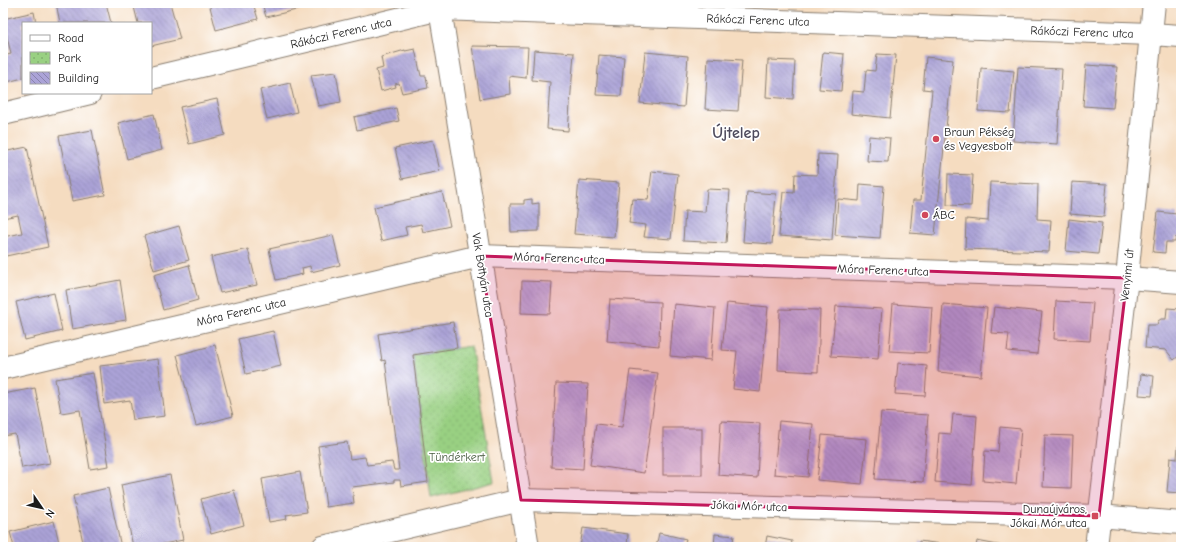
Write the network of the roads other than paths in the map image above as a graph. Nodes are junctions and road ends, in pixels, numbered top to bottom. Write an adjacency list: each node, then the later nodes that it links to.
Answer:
1 (1154, 3): 3 (street, Venyimi út)
2 (440, 6): 3 (street, Rákóczi Ferenc utca); 5 (street, Rákóczi Ferenc utca); 8 (street, Vak Bottyán utca)
3 (1151, 34): 4 (street, Rákóczi Ferenc utca); 9 (street, Venyimi út)
4 (1181, 36)
5 (152, 78)
6 (86, 94): 7 (street)
7 (3, 114)
8 (480, 256): 9 (street, Móra Ferenc utca); 11 (street, Móra Ferenc utca); 12 (street, Vak Bottyán utca)
9 (1127, 278): 10 (street, Móra Ferenc utca); 13 (street, Venyimi út)
10 (1181, 282)
11 (3, 368)
12 (521, 500): 13 (street, Jókai Mór utca); 15 (street, Jókai Mór utca); 16 (street, Vak Bottyán utca)
13 (1099, 516): 14 (street, Jókai Mór utca); 17 (street, Venyimi út)
14 (1181, 522)
15 (323, 547)
16 (528, 547)
17 (1096, 547)

